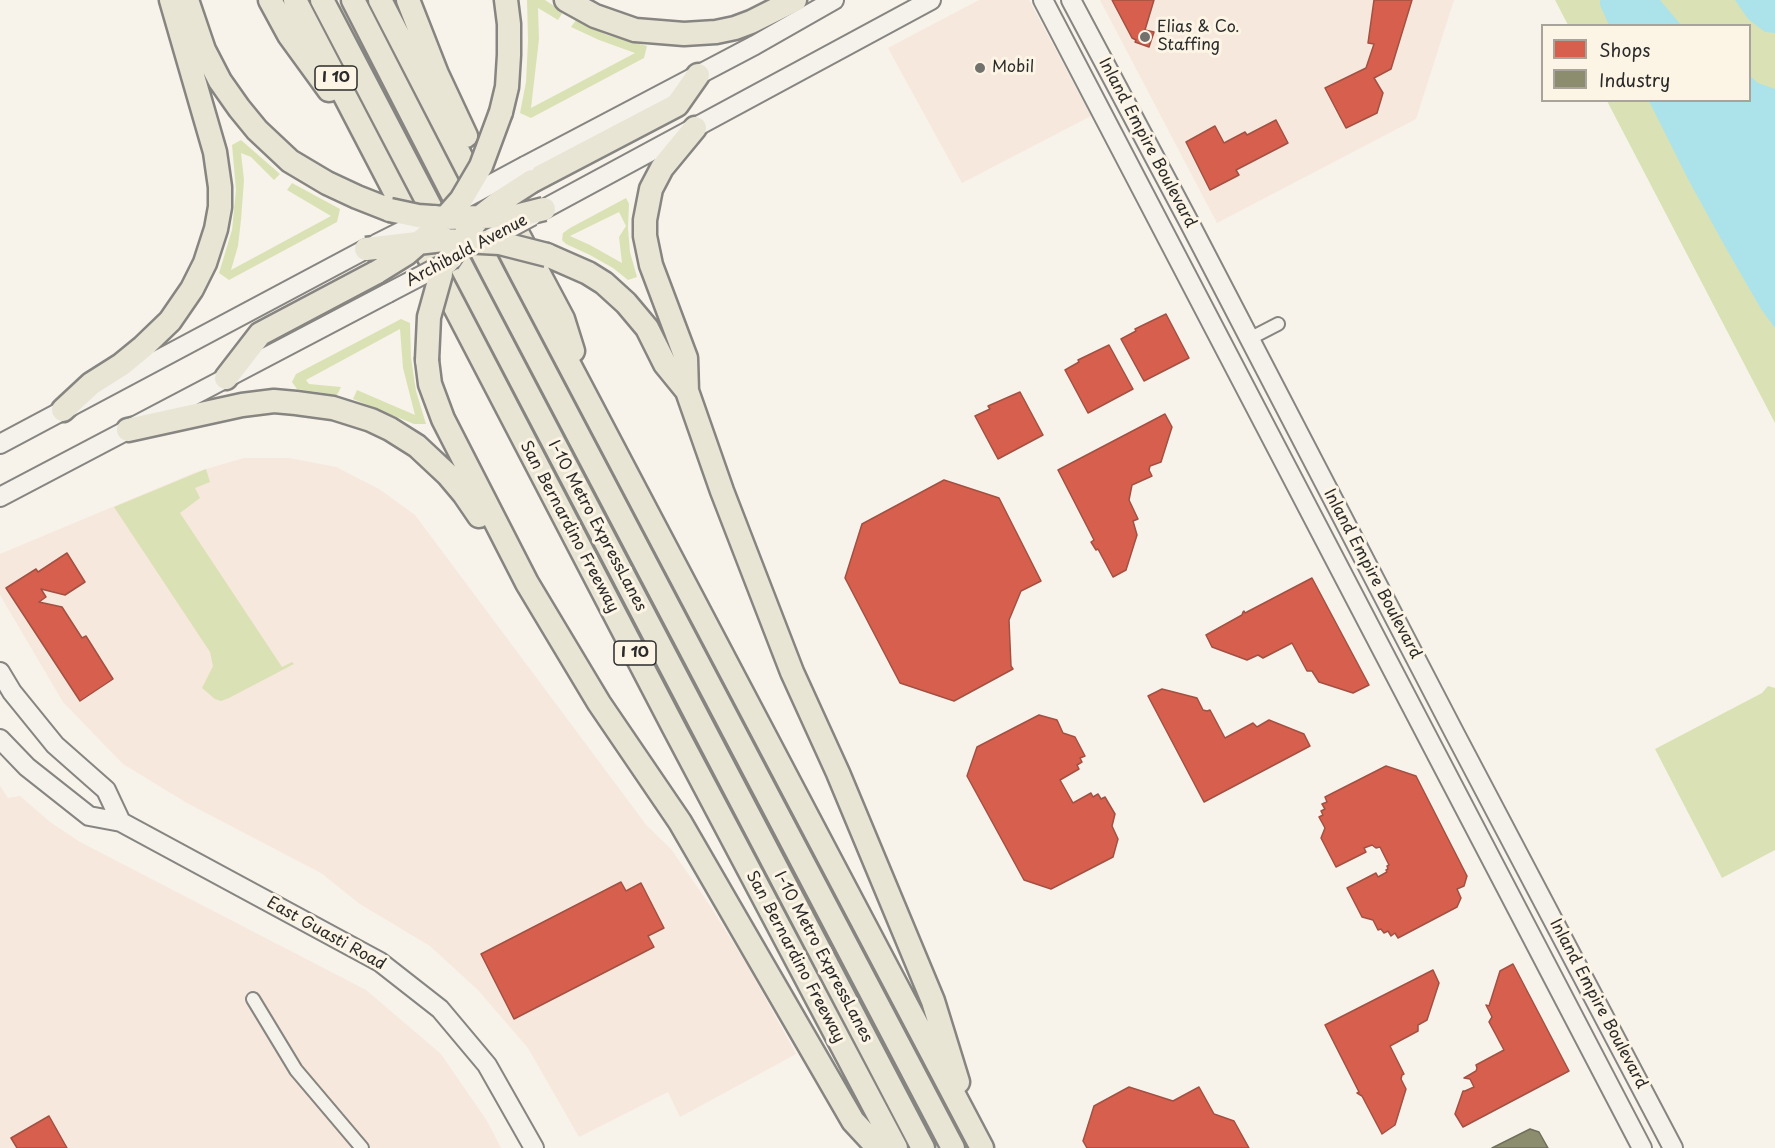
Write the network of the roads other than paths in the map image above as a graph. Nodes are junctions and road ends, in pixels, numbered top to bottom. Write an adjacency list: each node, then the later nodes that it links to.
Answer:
1 (171, 0): 33 (highway)
2 (188, 0): 23 (highway, bridge)
3 (270, 0): 18 (highway)
4 (295, 0): 18 (highway, San Bernardino Freeway / I 10)
5 (322, 0): 47 (highway, I-10 Metro ExpressLanes)
6 (352, 0): 48 (highway, I-10 Metro ExpressLanes)
7 (380, 0): 32 (highway)
8 (408, 0): 32 (highway)
9 (506, 0): 20 (highway, bridge)
10 (566, 0): 11 (highway)
11 (795, 0)
12 (834, 0): 16 (main road)
13 (931, 0): 17 (main road, Archibald Avenue)
14 (1043, 0): 49 (main road, Inland Empire Boulevard)
15 (1071, 0): 29 (main road, Inland Empire Boulevard)
16 (698, 75): 19 (highway)
17 (695, 128): 21 (main road, Archibald Avenue); 31 (highway)
18 (377, 157): 46 (highway, San Bernardino Freeway / I 10)
19 (529, 174): 20 (main road, bridge); 22 (highway, bridge)
20 (461, 200): 23 (highway, bridge)
21 (544, 209): 22 (highway, bridge); 25 (main road, Archibald Avenue, bridge)
22 (480, 217): 23 (highway, bridge); 25 (highway, bridge)
23 (436, 218): 24 (highway, bridge); 26 (main road, bridge)
24 (421, 242): 25 (highway, bridge); 26 (highway, bridge); 30 (highway, bridge)
25 (472, 242): 27 (highway, bridge); 31 (highway, bridge)
26 (366, 249): 33 (main road)
27 (447, 262): 30 (main road, Archibald Avenue, bridge); 37 (highway, bridge)
28 (1278, 324): 29 (street)
29 (1249, 339): 50 (main road, Inland Empire Boulevard)
30 (226, 378): 34 (main road, Archibald Avenue)
31 (687, 391): 42 (highway)
32 (586, 398): 42 (highway)
33 (63, 410): 35 (main road)
34 (128, 430): 36 (main road, Archibald Avenue); 37 (highway)
35 (0, 444)
36 (0, 497)
37 (527, 583): 45 (highway)
38 (0, 672): 40 (main road)
39 (0, 740): 40 (main road, East Guasti Road)
40 (121, 822): 44 (main road, East Guasti Road)
41 (253, 999): 43 (street)
42 (977, 1140)
43 (362, 1148)
44 (534, 1148)
45 (878, 1148)
46 (896, 1148)
47 (923, 1148)
48 (953, 1148)
49 (1642, 1148)
50 (1673, 1148)

